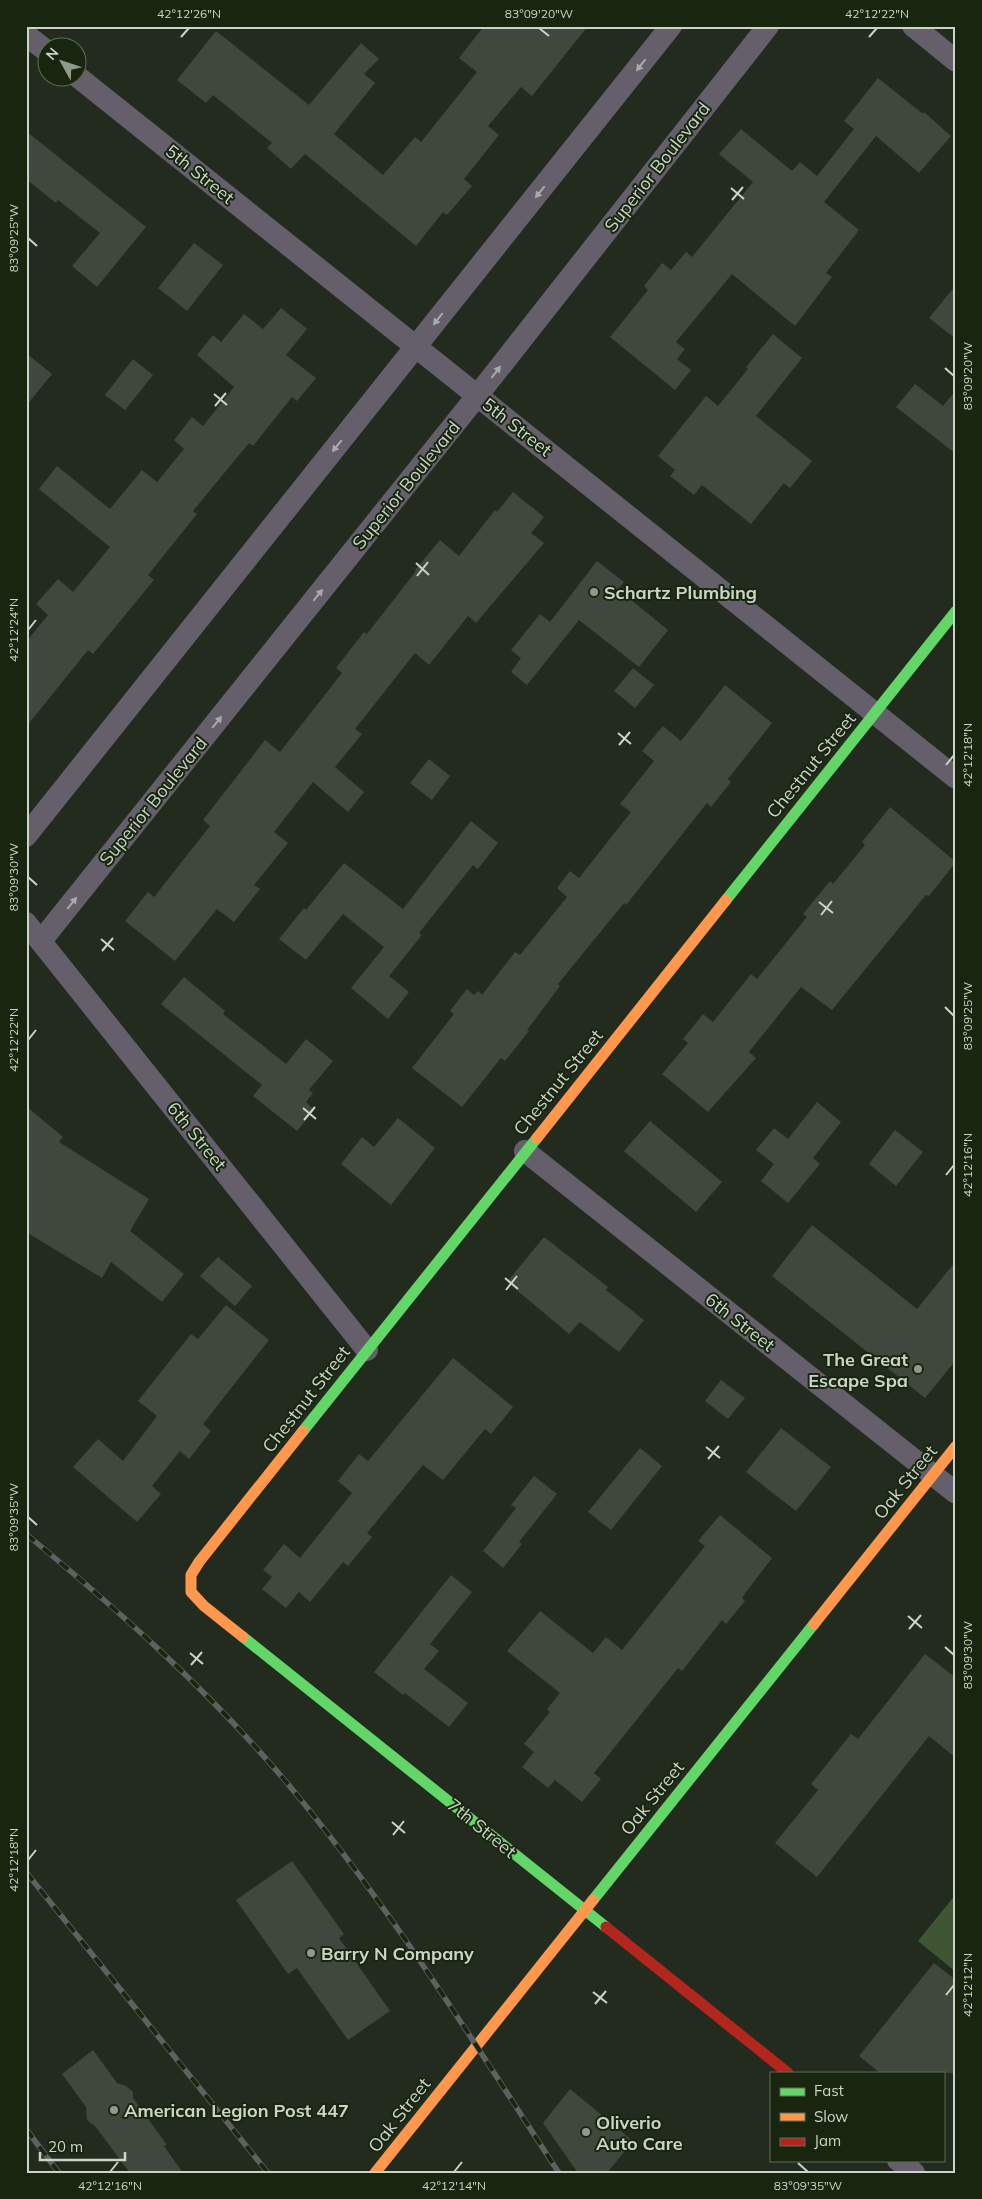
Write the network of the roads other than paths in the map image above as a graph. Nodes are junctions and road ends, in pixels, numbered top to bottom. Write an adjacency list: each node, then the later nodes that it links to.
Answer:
1 (671, 26): 8 (street, one-way to 8)
2 (768, 26): 9 (street, Superior Boulevard, one-way to 2)
3 (913, 26): 6 (street)
4 (26, 35): 5 (street)
5 (38, 44)
6 (956, 61)
7 (88, 84): 8 (street, 5th Street)
8 (416, 347): 9 (street, 5th Street); 13 (street, one-way to 13)
9 (477, 396): 11 (street, 5th Street); 15 (street, Superior Boulevard, one-way to 9)
10 (956, 611): 11 (street, Chestnut Street)
11 (874, 713): 12 (street, 5th Street); 16 (street, Chestnut Street)
12 (956, 778)
13 (26, 836)
14 (26, 923): 15 (street, 6th Street)
15 (41, 942): 17 (street, 6th Street)
16 (525, 1152): 17 (street, Chestnut Street); 19 (street, 6th Street)
17 (368, 1350): 21 (street, Chestnut Street)
18 (956, 1446): 19 (street, Oak Street)
19 (933, 1475): 20 (street, 6th Street); 22 (street, Oak Street)
20 (956, 1493)
21 (191, 1575): 22 (street, 7th Street)
22 (584, 1911): 23 (street, 7th Street); 25 (street, Oak Street)
23 (787, 2072)
24 (900, 2162): 26 (street)
25 (375, 2173)
26 (914, 2173)

